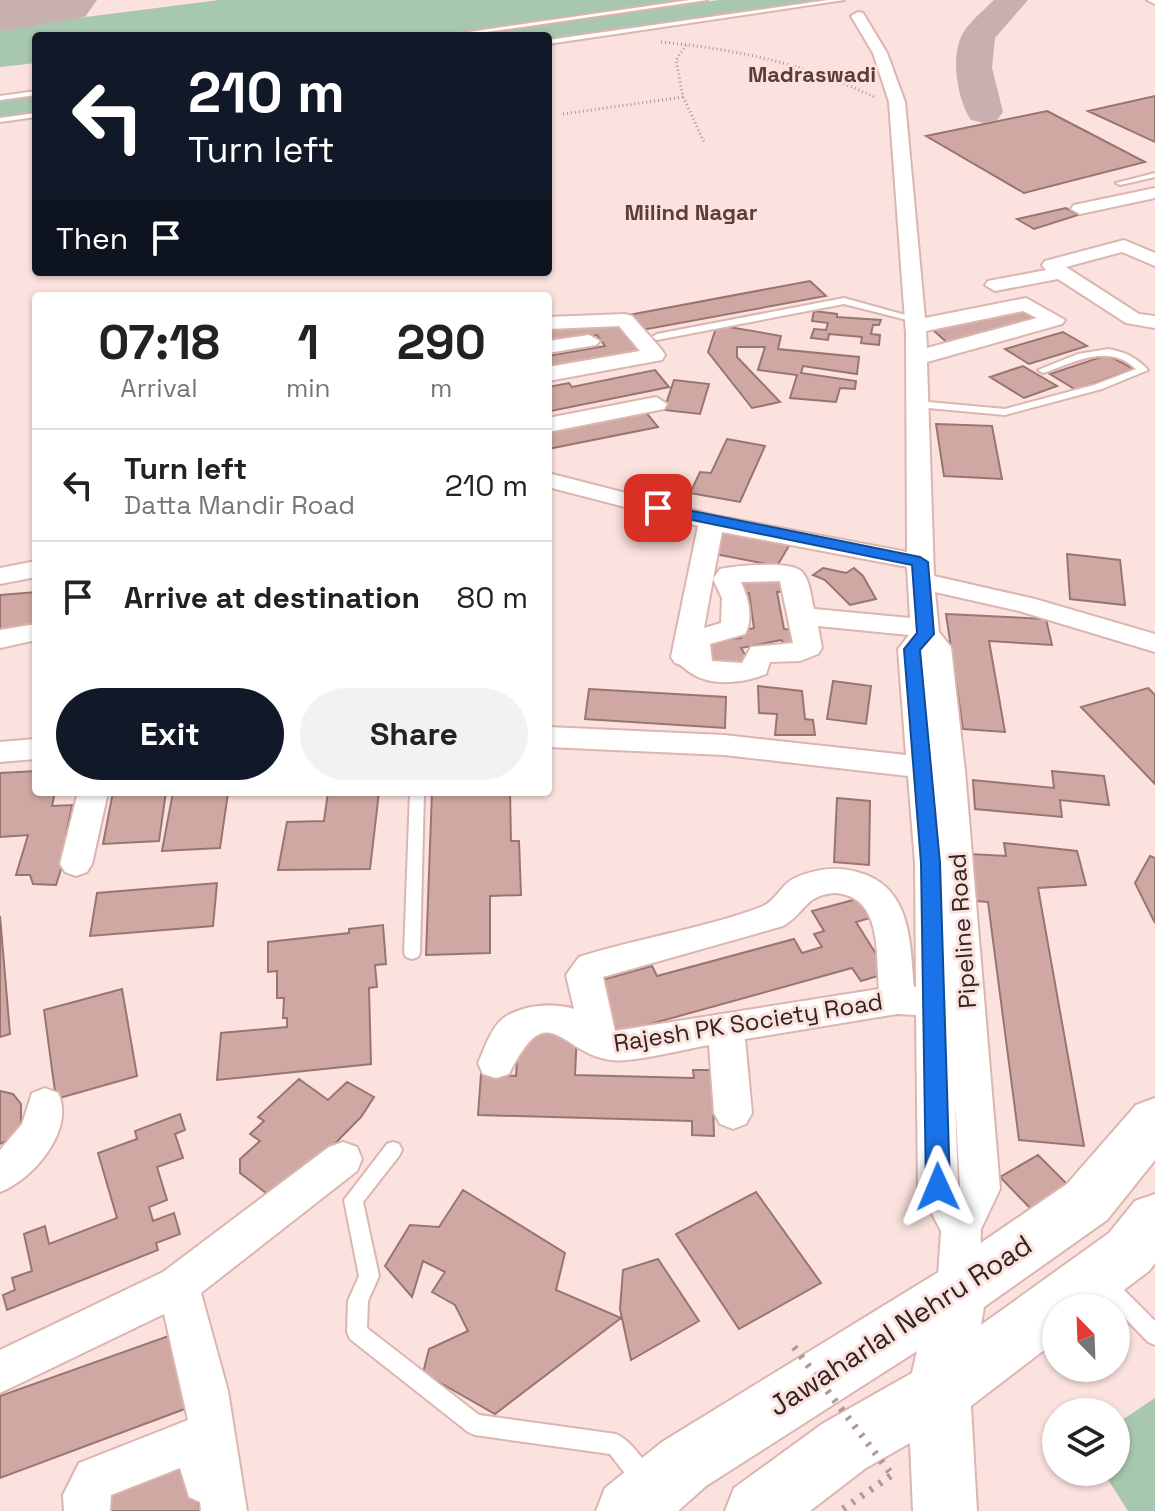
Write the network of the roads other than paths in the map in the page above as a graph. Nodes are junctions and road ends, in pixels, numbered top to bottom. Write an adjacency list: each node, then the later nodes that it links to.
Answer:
1 (704, 0): 4 (lane)
2 (841, 0): 5 (lane)
3 (858, 16): 19 (street, Pipeline Road)
4 (473, 32)
5 (552, 41)
6 (32, 94): 7 (lane)
7 (0, 98)
8 (32, 116): 9 (lane)
9 (0, 120)
10 (1155, 175): 11 (lane)
11 (1120, 183)
12 (1155, 193): 13 (street)
13 (1080, 209)
14 (1155, 260): 15 (street)
15 (1061, 273): 16 (street); 17 (street)
16 (995, 285)
17 (1155, 322)
18 (552, 323): 25 (street)
19 (922, 327): 20 (lane); 23 (street, Pipeline Road); 23 (street)
20 (657, 337)
21 (589, 341): 22 (street)
22 (552, 346)
23 (927, 355): 27 (street, Pipeline Road)
24 (1043, 370): 27 (lane)
25 (552, 373)
26 (656, 404): 28 (street)
27 (917, 404): 32 (street, Pipeline Road)
28 (552, 424)
29 (552, 481): 30 (street)
30 (711, 522): 32 (street); 41 (street)
31 (32, 570): 33 (street)
32 (921, 571): 37 (street, Pipeline Road); 40 (street)
33 (0, 576)
34 (32, 590): 35 (street)
35 (0, 594)
36 (803, 616): 36 (street); 37 (street)
37 (925, 631): 43 (street, Pipeline Road)
38 (32, 633): 39 (street)
39 (0, 639)
40 (1155, 643)
41 (683, 667)
42 (552, 737): 43 (street)
43 (937, 769): 48 (street, Pipeline Road); 51 (street, Pipeline Road)
44 (92, 796): 46 (street)
45 (417, 796): 49 (lane)
46 (76, 864)
47 (886, 917): 48 (street); 50 (street); 53 (street)
48 (933, 923): 51 (street, Pipeline Road)
49 (412, 953)
50 (897, 1000): 51 (street, Rajesh PK Society Road); 52 (street, Rajesh PK Society Road)
51 (951, 1003): 64 (street, Pipeline Road)
52 (726, 1028): 53 (street, Rajesh PK Society Road); 56 (street)
53 (600, 1044): 54 (street, Rajesh PK Society Road)
54 (496, 1063)
55 (45, 1104): 60 (street)
56 (733, 1113)
57 (1155, 1121): 64 (main road, Jawaharlal Nehru Road)
58 (393, 1150): 68 (lane)
59 (343, 1159): 63 (street)
60 (0, 1175)
61 (1155, 1219): 62 (main road)
62 (1097, 1276): 65 (lane); 67 (main road)
63 (178, 1286): 66 (street); 71 (street)
64 (958, 1292): 67 (main road, Pipeline Road); 68 (main road, Jawaharlal Nehru Road)
65 (1155, 1335)
66 (0, 1372)
67 (939, 1392): 72 (main road); 73 (main road, Pipeline Road)
68 (640, 1501)
69 (87, 1511): 70 (street)
70 (210, 1511)
71 (224, 1511)
72 (757, 1511)
73 (945, 1511)

